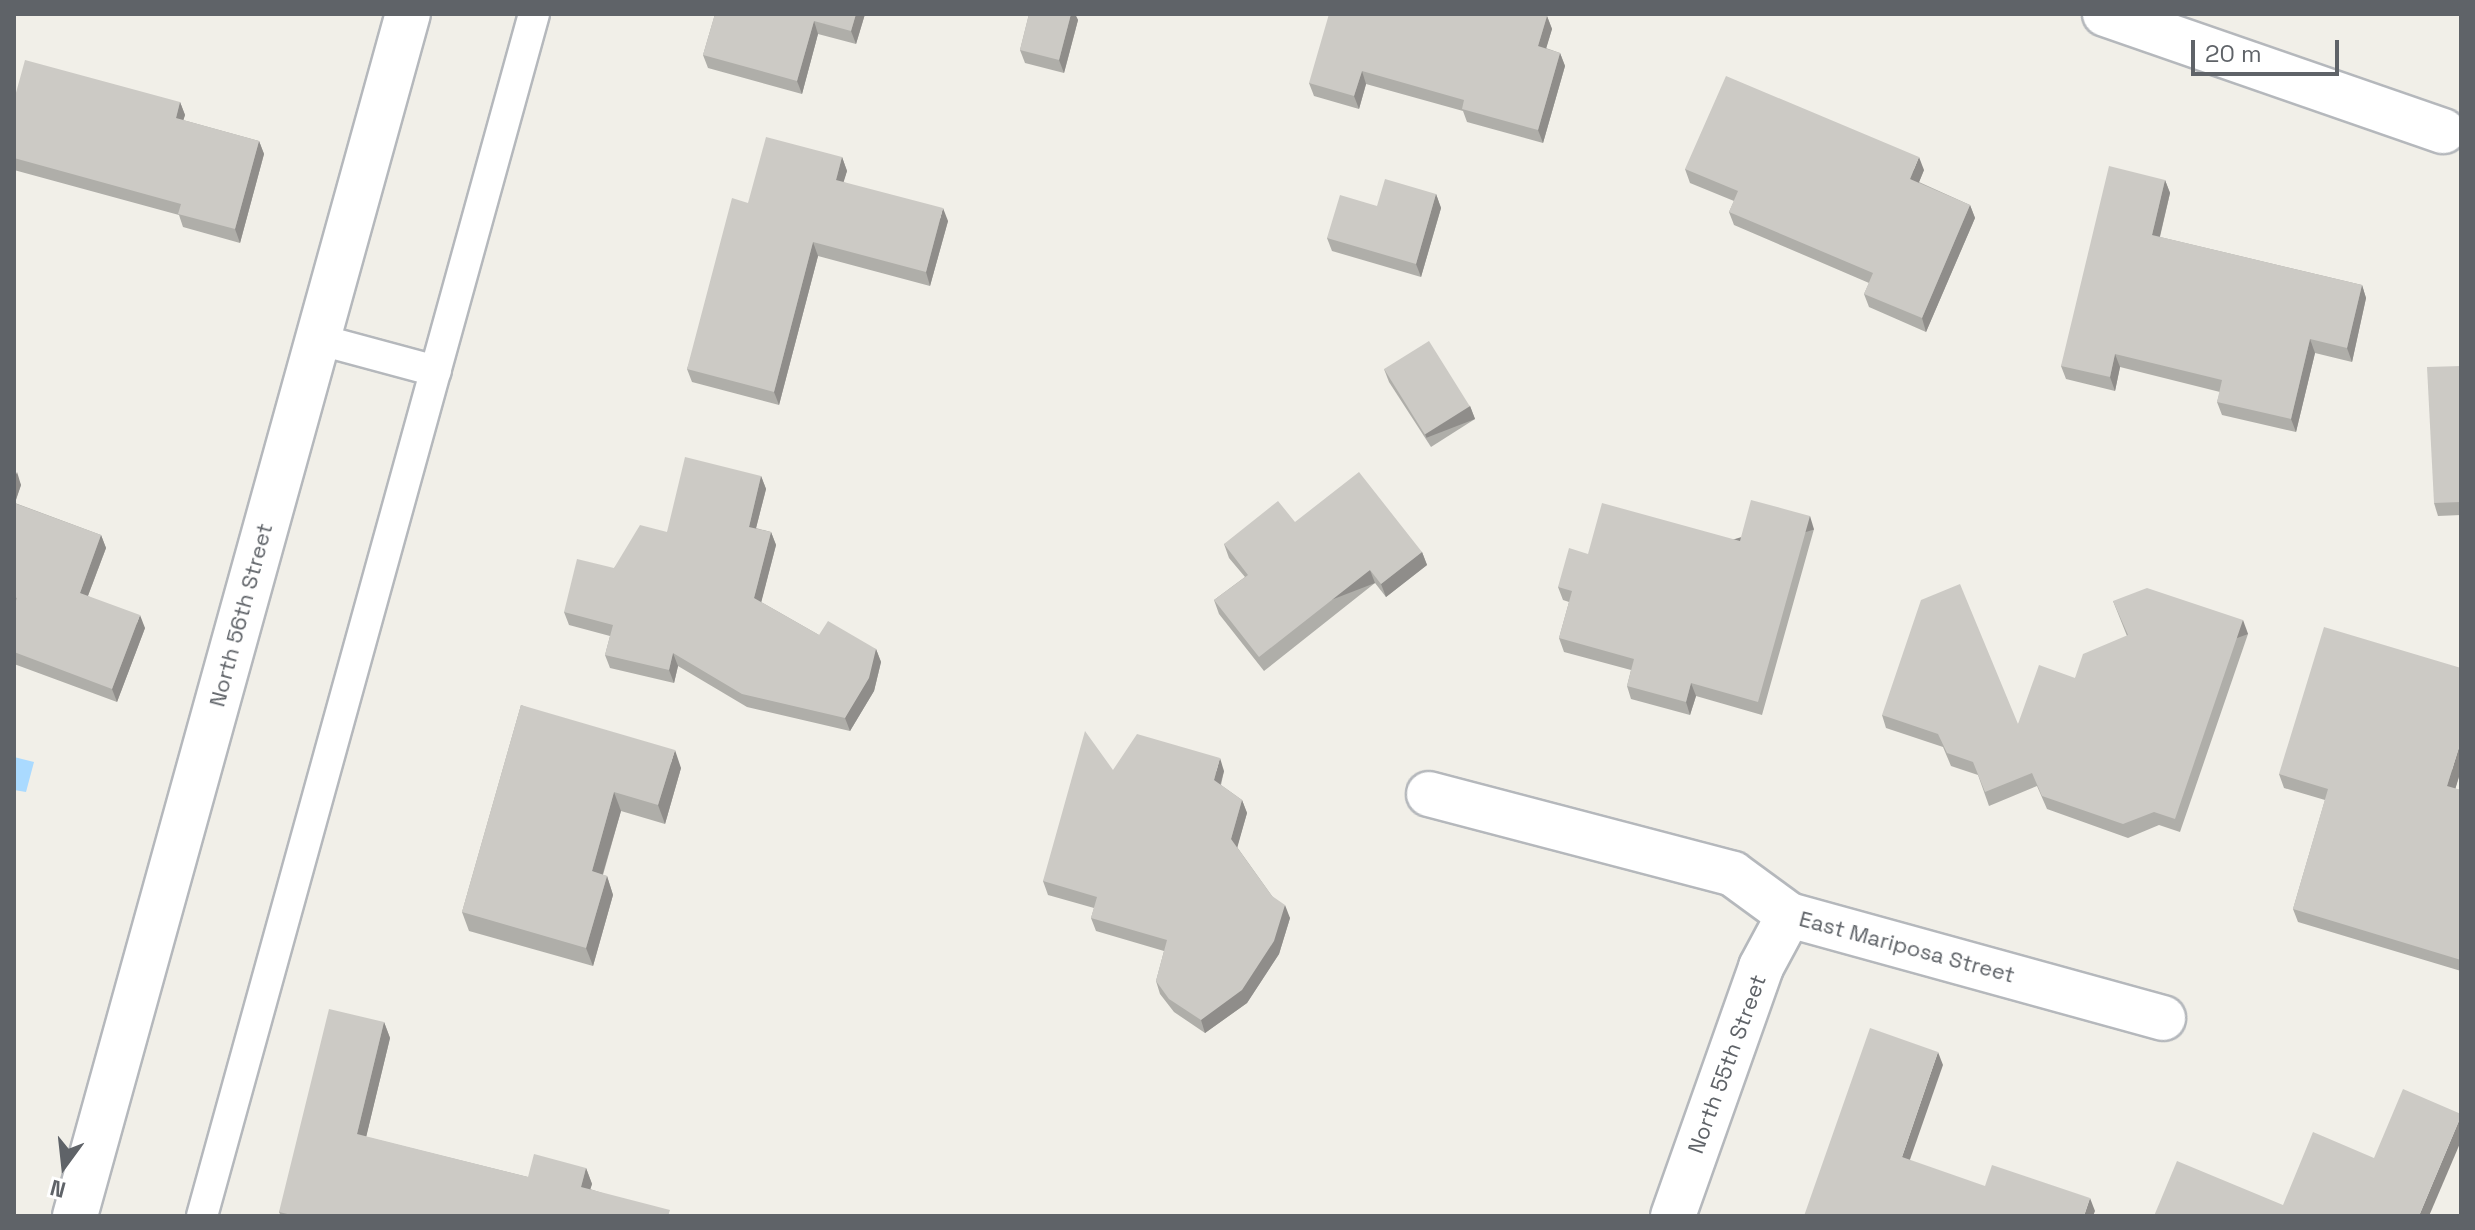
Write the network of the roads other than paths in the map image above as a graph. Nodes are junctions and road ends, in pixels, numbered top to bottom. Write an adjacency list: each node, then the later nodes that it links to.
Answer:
1 (408, 14): 5 (street, North 56th Street)
2 (534, 14): 6 (lane)
3 (2105, 14): 4 (street)
4 (2443, 131)
5 (317, 339): 6 (lane); 10 (street, North 56th Street)
6 (436, 371): 11 (lane)
7 (1429, 794): 8 (street, East Mariposa Street)
8 (1789, 915): 9 (street, East Mariposa Street); 12 (street, North 55th Street)
9 (2163, 1018)
10 (75, 1216)
11 (202, 1216)
12 (1673, 1216)

